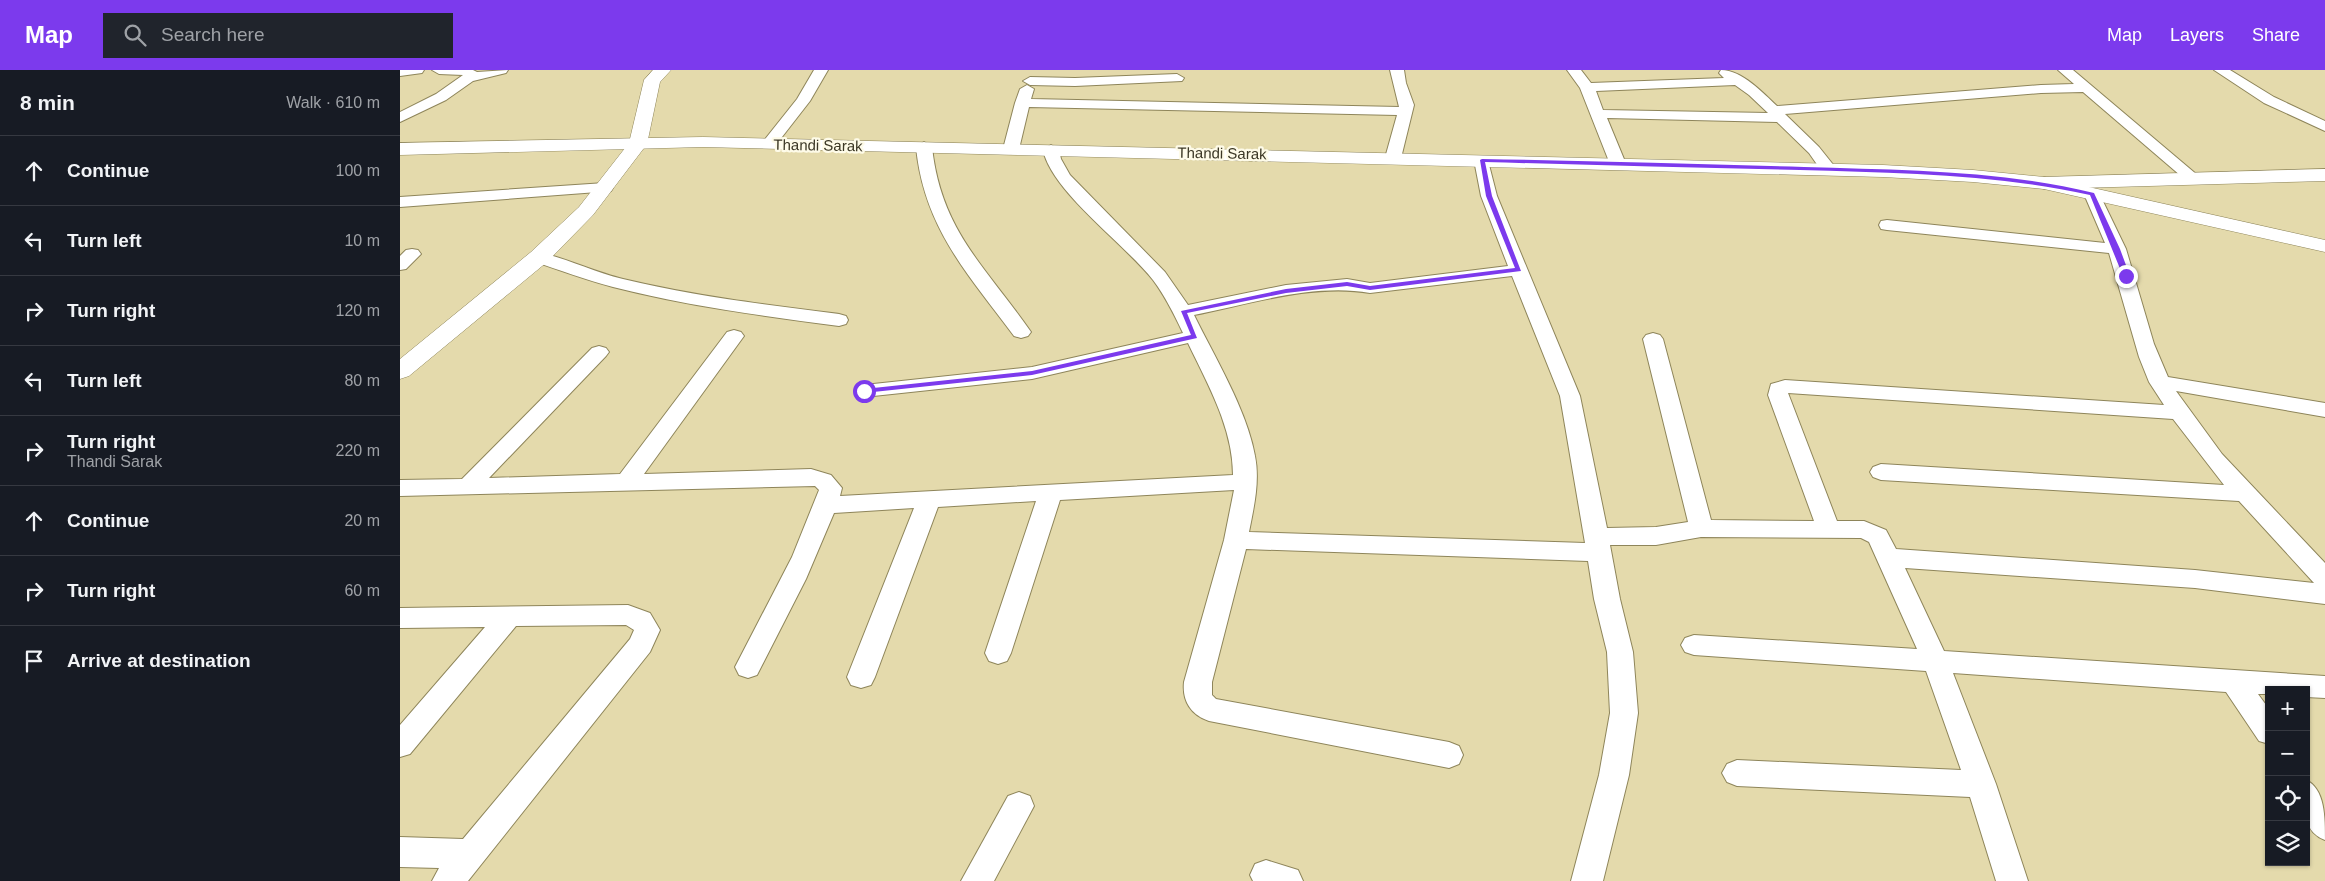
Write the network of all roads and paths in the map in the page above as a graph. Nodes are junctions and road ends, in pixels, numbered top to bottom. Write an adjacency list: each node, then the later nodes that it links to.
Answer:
1 (417, 70): 11 (street)
2 (439, 70): 12 (street)
3 (501, 70): 12 (street)
4 (663, 70): 26 (main road)
5 (821, 70): 27 (street)
6 (1396, 70): 20 (street)
7 (1574, 70): 16 (street)
8 (1721, 70): 15 (street)
9 (2065, 70): 17 (street)
10 (2221, 70): 23 (street)
11 (400, 72)
12 (474, 76): 24 (street)
13 (1030, 76): 14 (street); 18 (street)
14 (1177, 78)
15 (1739, 81): 16 (street); 22 (street)
16 (1586, 87): 21 (street)
17 (2086, 88): 22 (street); 37 (street)
18 (1022, 103): 20 (street); 30 (street)
19 (2325, 110): 23 (street)
20 (1406, 111): 32 (street)
21 (1599, 114): 22 (street); 34 (street)
22 (1776, 114): 35 (street)
23 (2302, 115): 25 (street)
24 (400, 118)
25 (2325, 127)
26 (638, 144): 27 (main road, Thandi Sarak); 29 (main road, Thandi Sarak); 39 (main road)
27 (770, 144): 28 (main road, Thandi Sarak)
28 (924, 147): 30 (main road, Thandi Sarak); 49 (street)
29 (400, 149)
30 (1011, 149): 31 (main road, Thandi Sarak)
31 (1051, 150): 32 (main road, Thandi Sarak); 47 (street)
32 (1393, 158): 33 (main road, Thandi Sarak)
33 (1482, 160): 34 (main road, Thandi Sarak); 46 (street)
34 (1618, 164): 35 (main road, Thandi Sarak)
35 (1829, 170): 38 (main road, Thandi Sarak)
36 (2325, 175): 37 (main road)
37 (2194, 179): 38 (main road)
38 (2044, 184): 40 (main road)
39 (605, 188): 41 (street); 45 (main road)
40 (2092, 194): 43 (main road); 44 (street)
41 (400, 202)
42 (1887, 225): 44 (street)
43 (2325, 246)
44 (2117, 249): 55 (street)
45 (539, 258): 48 (street); 54 (main road)
46 (1519, 270): 47 (street); 71 (street)
47 (1183, 312): 51 (street)
48 (839, 320)
49 (1021, 332)
50 (734, 336): 60 (street)
51 (1195, 336): 56 (street); 61 (street)
52 (1653, 339): 68 (street)
53 (599, 352): 62 (street)
54 (400, 370)
55 (2159, 382): 57 (street); 58 (street)
56 (864, 391)
57 (2325, 410)
58 (2178, 413): 65 (street); 69 (street)
59 (1881, 472): 65 (street)
60 (626, 482): 62 (street); 67 (street)
61 (1245, 482): 64 (street); 70 (street)
62 (468, 486): 63 (street)
63 (400, 488)
64 (1051, 492): 66 (street); 78 (street)
65 (2247, 494): 73 (street)
66 (930, 498): 67 (street); 81 (street)
67 (826, 506): 80 (street)
68 (1702, 528): 69 (street); 71 (street)
69 (1829, 530): 72 (street)
70 (1236, 540): 71 (street); 86 (street)
71 (1597, 544): 96 (street)
72 (1890, 558): 74 (street); 79 (street)
73 (2325, 579)
74 (2325, 594)
75 (510, 616): 76 (street); 85 (street); 93 (street)
76 (400, 618)
77 (1694, 645): 79 (street)
78 (998, 653)
79 (1935, 660): 82 (street); 88 (street)
80 (748, 667)
81 (861, 676)
82 (2233, 680): 83 (street); 84 (street)
83 (2325, 687)
84 (2268, 731)
85 (400, 745)
86 (1449, 755)
87 (1737, 773): 88 (street)
88 (1981, 784): 97 (street)
89 (2310, 799): 91 (street)
90 (1019, 806): 95 (street)
91 (2325, 826)
92 (400, 852): 93 (street)
93 (470, 854): 94 (street)
94 (448, 881)
95 (977, 881)
96 (1587, 881)
97 (2012, 881)

